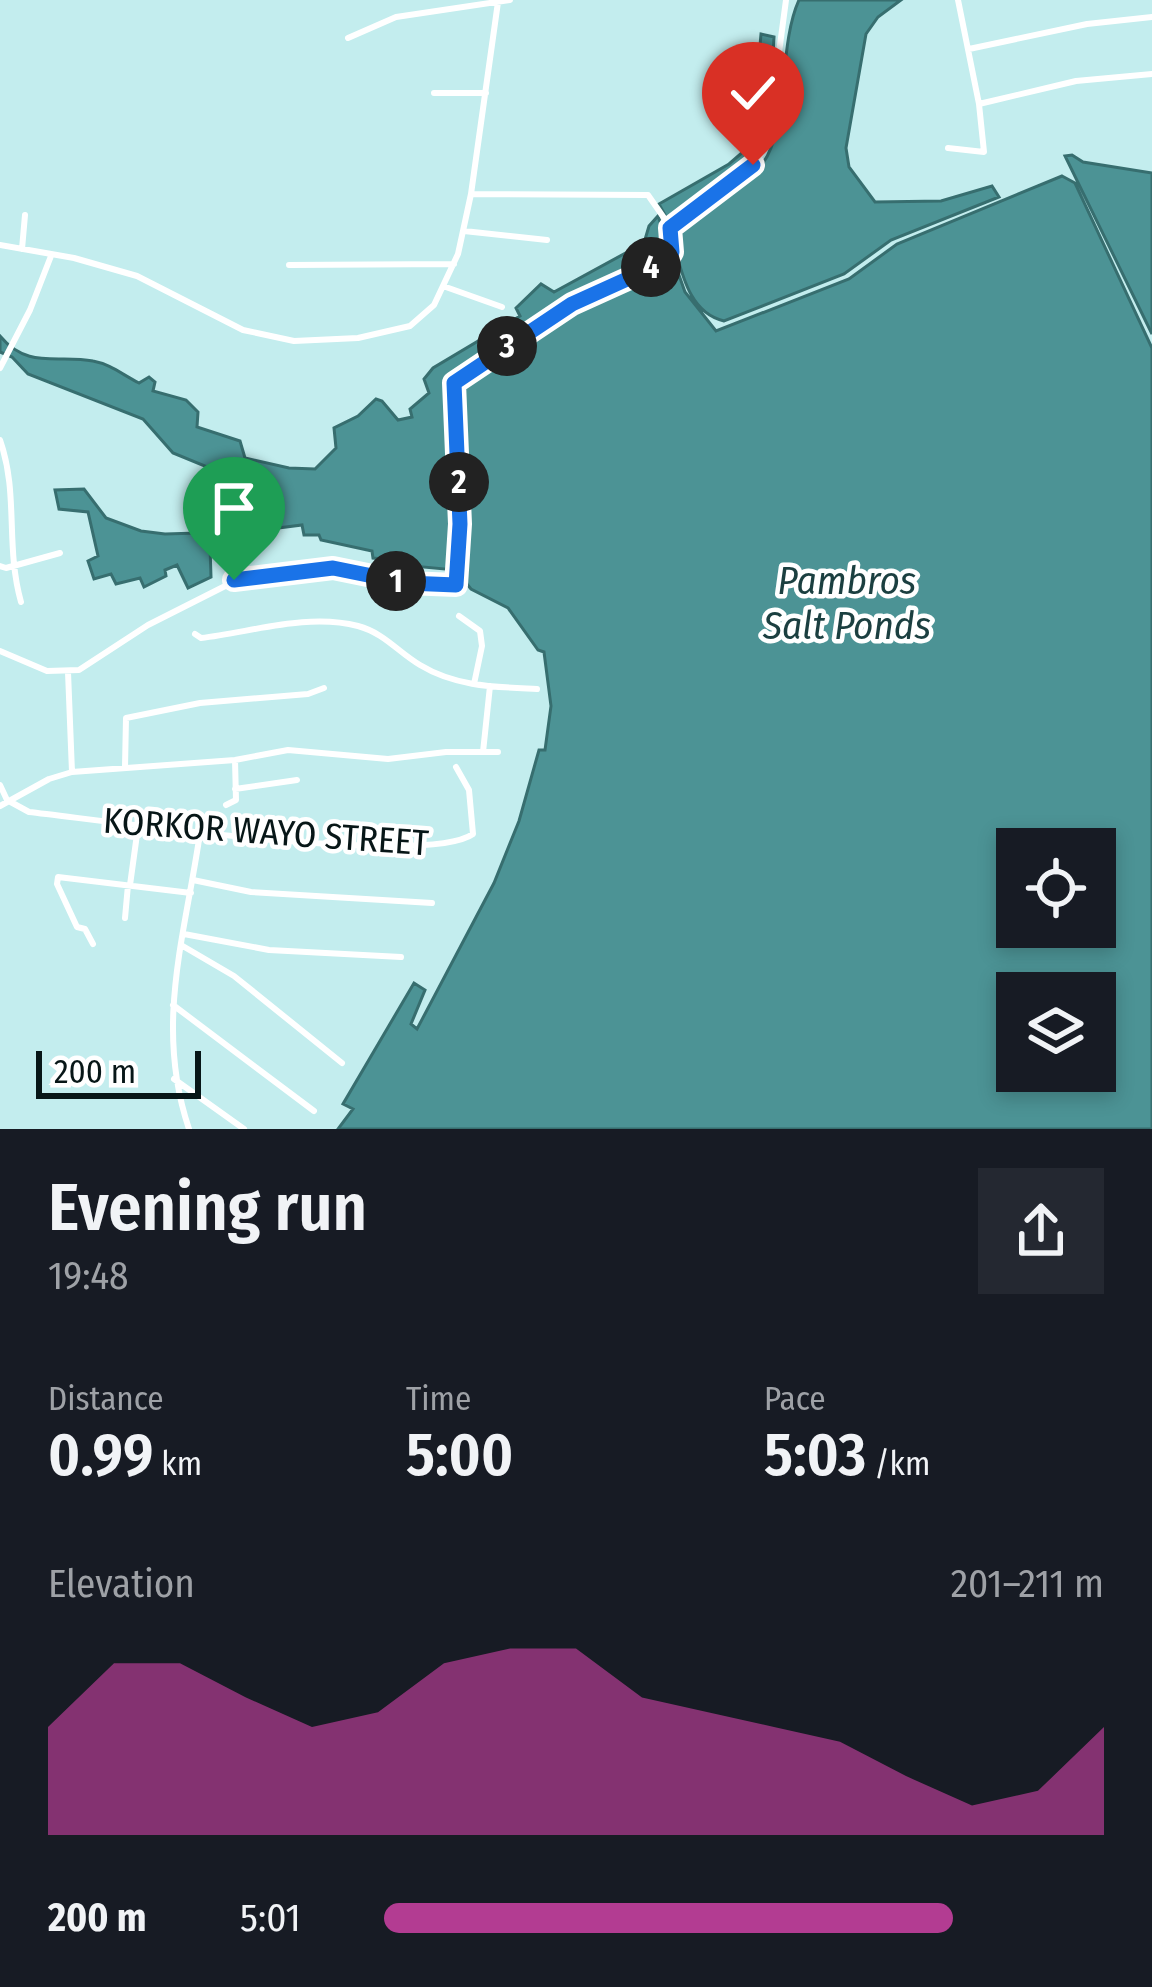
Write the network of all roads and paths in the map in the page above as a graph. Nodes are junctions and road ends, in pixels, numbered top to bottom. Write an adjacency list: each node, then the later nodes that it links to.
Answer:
1 (510, 0): 5 (street)
2 (786, 0): 16 (street)
3 (970, 0): 4 (street)
4 (958, 1): 8 (street)
5 (498, 2): 7 (street); 11 (street)
6 (1152, 16): 8 (street)
7 (348, 38)
8 (969, 49): 12 (street)
9 (1152, 74): 12 (street)
10 (434, 93): 11 (street)
11 (486, 93): 14 (street)
12 (979, 104): 13 (street)
13 (949, 148)
14 (471, 194): 16 (street); 17 (street)
15 (26, 215): 20 (street)
16 (670, 228): 35 (street)
17 (464, 231): 18 (street); 22 (street)
18 (547, 240)
19 (0, 245): 20 (street)
20 (22, 249): 21 (street)
21 (52, 256): 24 (street); 26 (street)
22 (454, 264): 23 (street); 24 (street)
23 (289, 265)
24 (443, 286): 25 (street)
25 (502, 307)
26 (2, 364)
27 (0, 440): 30 (street)
28 (60, 553): 30 (street)
29 (0, 566): 30 (street)
30 (11, 567): 31 (street)
31 (21, 602)
32 (459, 616): 36 (street)
33 (195, 634): 36 (street)
34 (0, 651): 35 (street)
35 (68, 672): 45 (street)
36 (474, 684): 37 (street)
37 (490, 686): 39 (street); 40 (street)
38 (324, 688): 43 (street)
39 (537, 688)
40 (483, 752): 41 (street); 42 (street)
41 (498, 752)
42 (235, 760): 43 (street); 48 (street)
43 (125, 767): 45 (street)
44 (456, 767): 52 (street, KORKOR WAYO STREET)
45 (72, 772): 49 (street)
46 (297, 780): 48 (street)
47 (0, 785): 49 (street)
48 (236, 788): 50 (street)
49 (4, 803): 51 (street, KORKOR WAYO STREET)
50 (226, 805)
51 (138, 827): 52 (street, KORKOR WAYO STREET); 54 (street)
52 (200, 832): 53 (street)
53 (193, 880): 55 (street); 56 (street)
54 (129, 885): 55 (street); 57 (street); 59 (street)
55 (191, 893): 58 (street)
56 (432, 903)
57 (125, 918)
58 (183, 934): 60 (street); 61 (street)
59 (93, 944)
60 (181, 945): 62 (street); 63 (street)
61 (400, 957)
62 (172, 1005): 64 (street); 65 (street)
63 (342, 1063)
64 (174, 1079): 66 (street); 67 (street)
65 (314, 1111)
66 (189, 1129)
67 (244, 1129)

